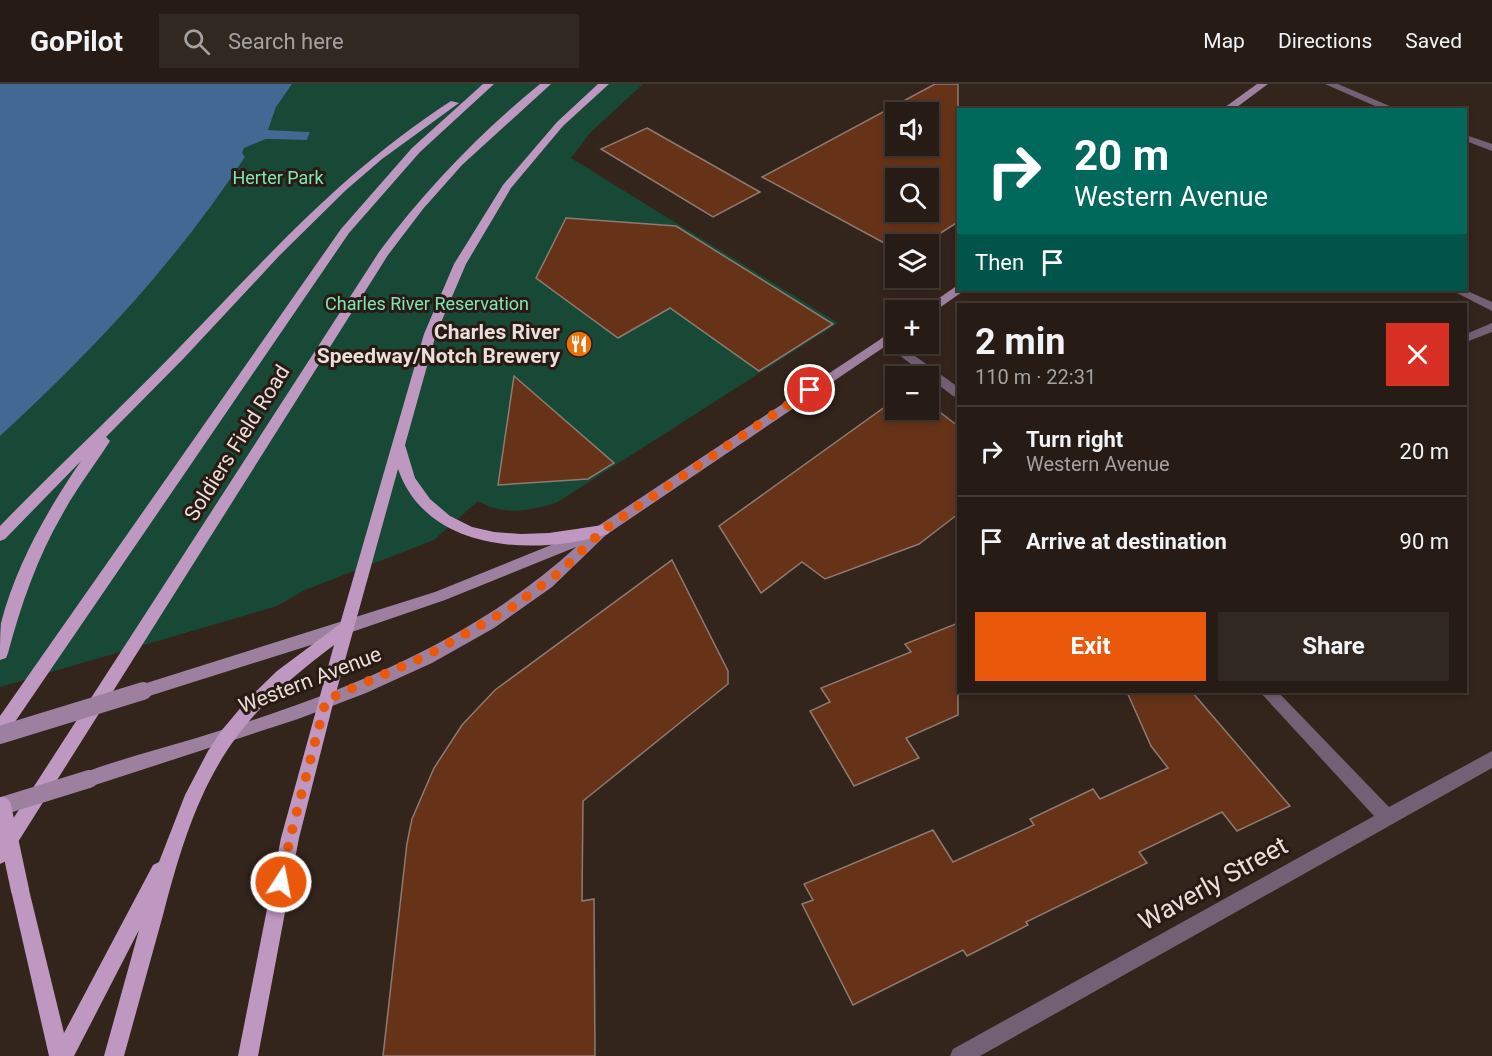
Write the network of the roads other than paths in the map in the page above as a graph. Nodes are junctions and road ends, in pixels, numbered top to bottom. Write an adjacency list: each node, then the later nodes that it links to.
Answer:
1 (488, 84): 18 (main road); 27 (main road, Soldiers Field Road)
2 (546, 84): 34 (main road, Soldiers Field Road)
3 (604, 84): 20 (main road)
4 (1263, 84): 6 (main road)
5 (1330, 84): 7 (street)
6 (1229, 108)
7 (1389, 108)
8 (1467, 138): 9 (street)
9 (1492, 148)
10 (957, 291): 12 (main road)
11 (1459, 291): 13 (street)
12 (939, 303)
13 (1492, 306)
14 (1492, 327): 15 (street)
15 (1467, 338)
16 (885, 340): 21 (main road, Western Avenue)
17 (912, 354): 19 (street)
18 (150, 386): 22 (main road); 24 (main road)
19 (957, 392)
20 (398, 443): 21 (main road); 23 (main road)
21 (603, 530): 23 (main road, Western Avenue); 26 (main road, Western Avenue)
22 (0, 535)
23 (346, 628): 26 (main road); 28 (main road); 29 (main road, Western Avenue, bridge)
24 (0, 652)
25 (1269, 693): 32 (street)
26 (326, 700): 28 (main road, Western Avenue); 37 (main road)
27 (0, 730)
28 (229, 734): 31 (main road, Western Avenue, bridge); 33 (main road)
29 (0, 735)
30 (1492, 759): 32 (street, Waverly Street)
31 (1, 802): 35 (main road, bridge)
32 (1387, 817): 38 (street, Waverly Street)
33 (171, 850): 35 (main road); 36 (main road)
34 (0, 855)
35 (61, 1056)
36 (114, 1056)
37 (248, 1056)
38 (960, 1056)

